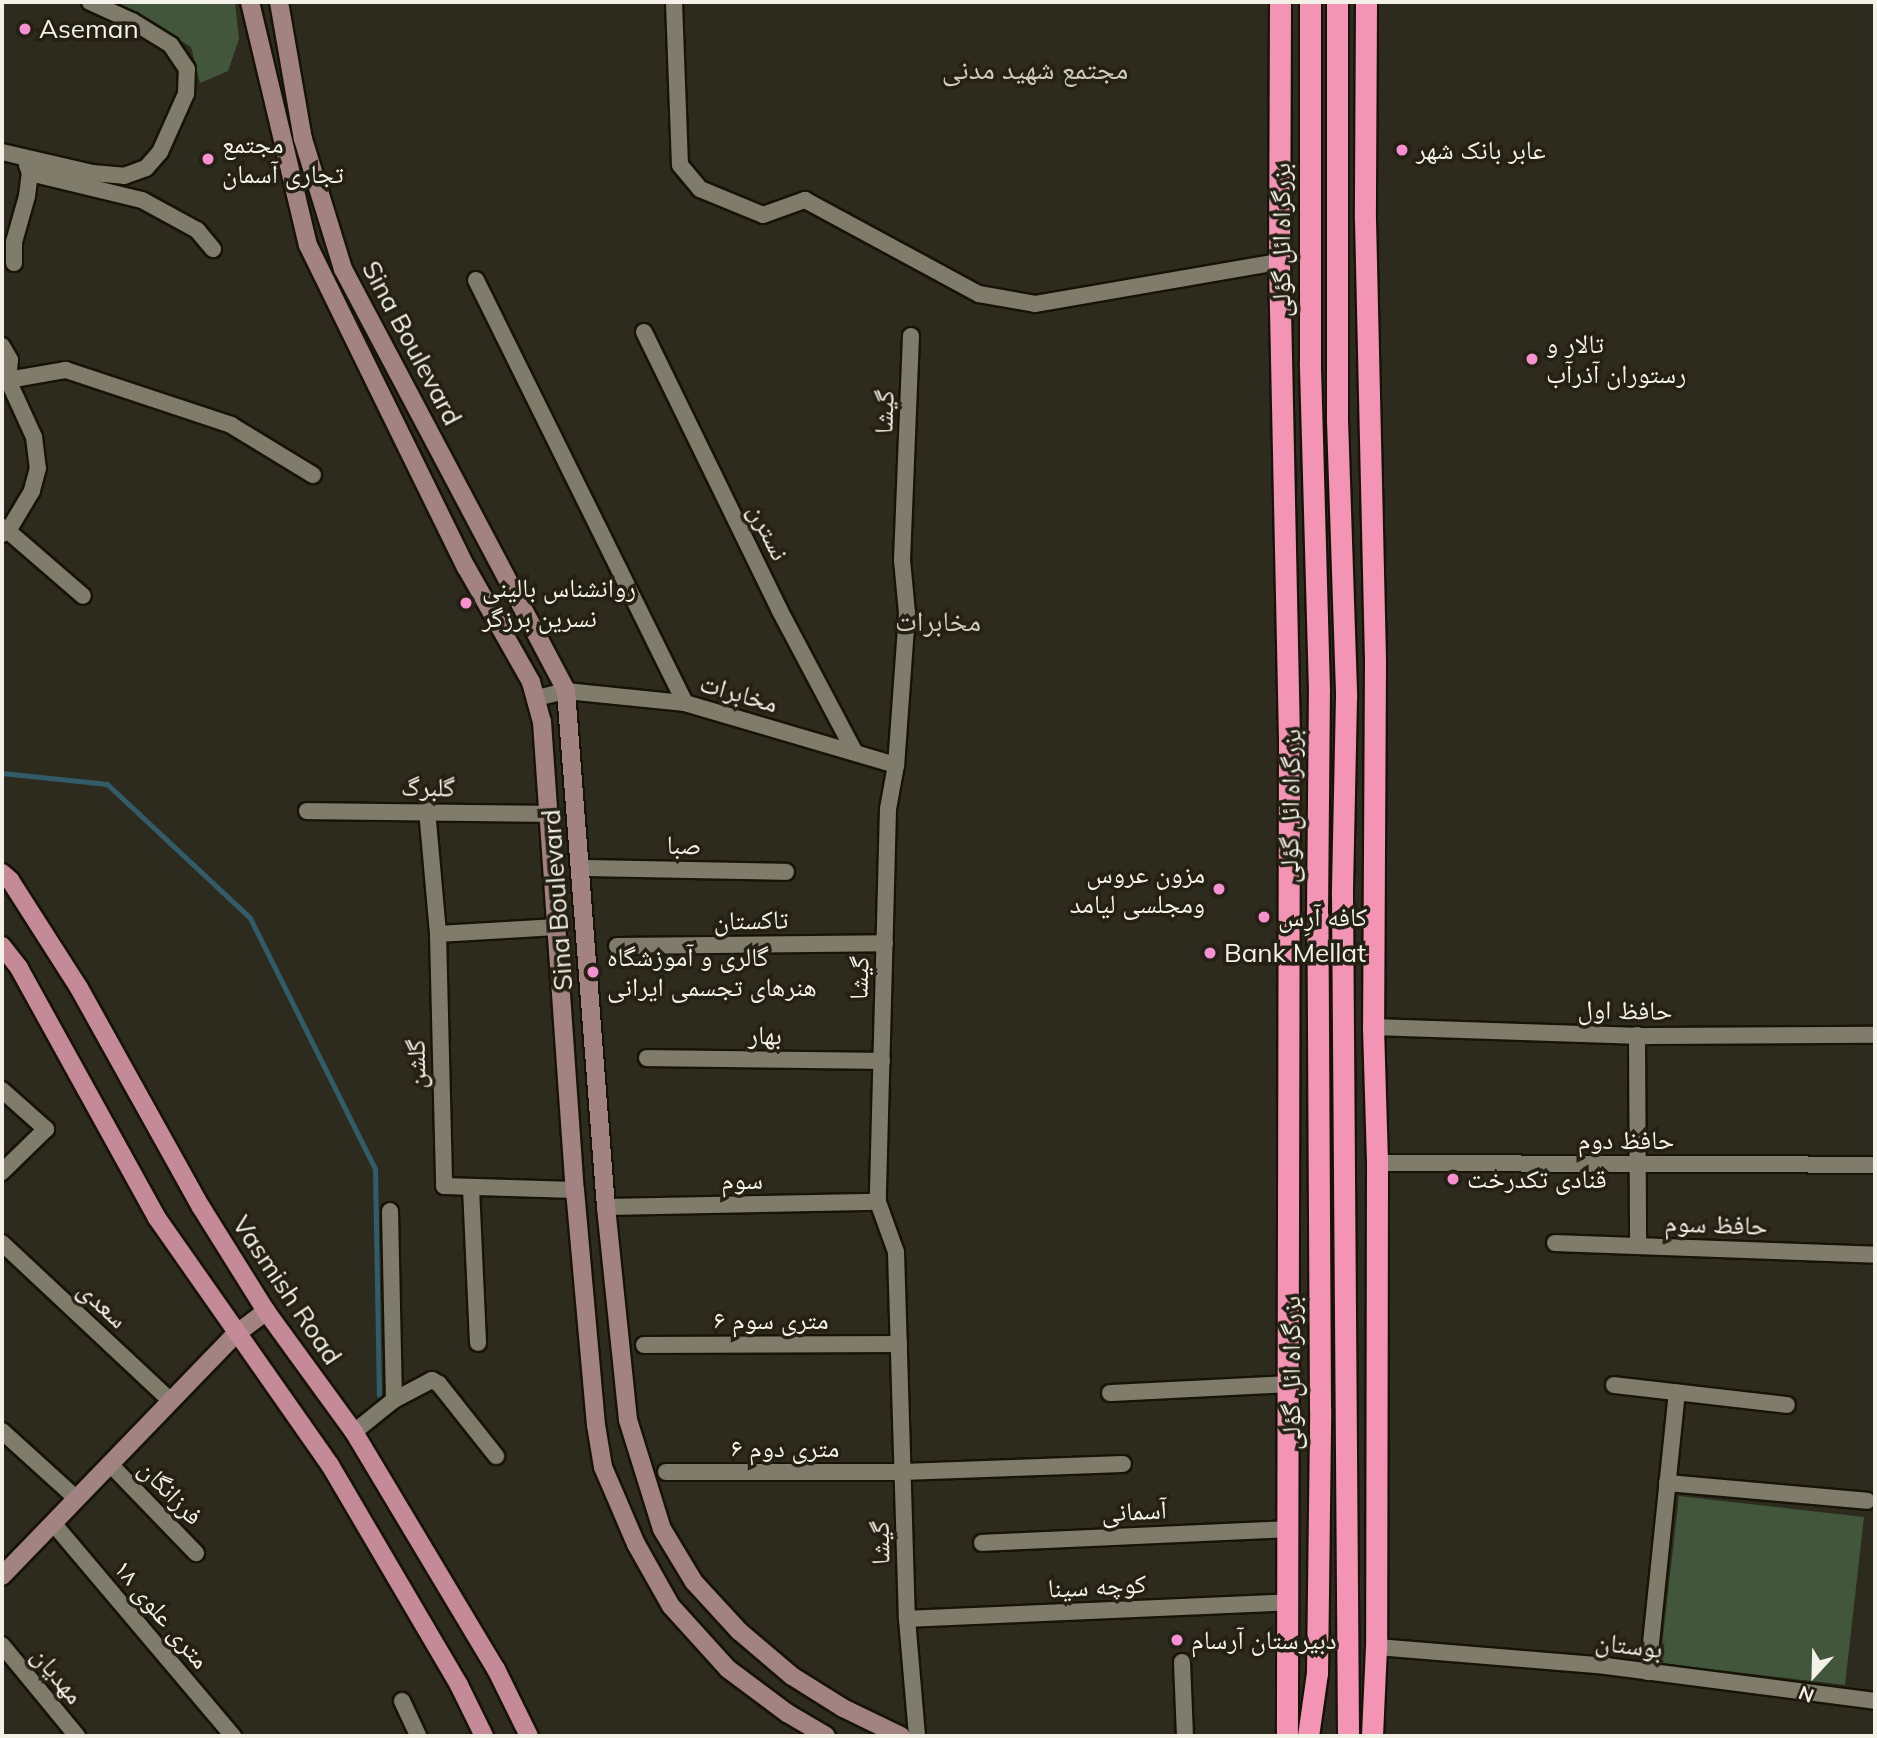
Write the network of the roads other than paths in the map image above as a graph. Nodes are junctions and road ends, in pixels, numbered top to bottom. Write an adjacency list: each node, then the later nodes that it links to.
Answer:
1 (90, 2): 10 (street)
2 (250, 2): 24 (main road, Sina Boulevard)
3 (279, 2): 23 (main road, Sina Boulevard)
4 (674, 2): 13 (street)
5 (1280, 2): 13 (highway)
6 (1310, 2): 93 (highway, بزرگراه ائل گؤلی)
7 (1337, 2): 94 (highway, بزرگراه ائل گؤلی)
8 (1366, 2): 39 (highway)
9 (2, 152): 10 (street)
10 (23, 156): 11 (street)
11 (30, 173): 12 (street); 14 (street)
12 (213, 248)
13 (1279, 262): 63 (highway)
14 (14, 263)
15 (476, 280): 25 (street)
16 (644, 332): 26 (street, نسترن)
17 (911, 336): 27 (street, گیشا)
18 (2, 346): 19 (street)
19 (5, 378): 20 (street); 21 (street)
20 (313, 475)
21 (4, 531): 22 (street)
22 (83, 596)
23 (566, 691): 24 (street, مخابرات); 25 (street, مخابرات); 31 (main road, Sina Boulevard)
24 (536, 698): 30 (main road, Sina Boulevard)
25 (685, 703): 26 (street, مخابرات)
26 (854, 751): 27 (street, مخابرات)
27 (895, 765): 36 (street, گیشا)
28 (427, 810): 29 (street, گلبرگ); 30 (street, گلبرگ); 35 (street, گلشن)
29 (307, 811)
30 (549, 814): 34 (main road, Sina Boulevard)
31 (581, 868): 32 (street, صبا); 52 (main road, Sina Boulevard)
32 (786, 872)
33 (2, 873): 58 (main road, Vasmish Road)
34 (557, 927): 35 (street); 50 (main road, Sina Boulevard)
35 (438, 934): 49 (street, گلشن)
36 (885, 943): 38 (street, تاکستان); 43 (street, گیشا)
37 (2, 946): 59 (main road)
38 (617, 946)
39 (1373, 1027): 40 (street, حافظ اول); 45 (highway)
40 (1637, 1035): 41 (street, حافظ اول); 46 (street)
41 (1875, 1035)
42 (647, 1059): 43 (street, بهار)
43 (882, 1061): 51 (street, گیشا)
44 (2, 1090): 48 (street)
45 (1377, 1163): 46 (street, حافظ دوم); 90 (highway)
46 (1636, 1164): 47 (street, حافظ دوم); 56 (street)
47 (1875, 1166)
48 (2, 1172)
49 (471, 1188): 50 (street, گلشن); 60 (street)
50 (575, 1190): 71 (main road, Sina Boulevard)
51 (878, 1202): 52 (street, سوم); 61 (street, گیشا)
52 (606, 1207): 70 (main road, Sina Boulevard)
53 (390, 1211): 67 (street)
54 (2, 1243): 68 (street, سعدی)
55 (1555, 1243): 56 (street, حافظ سوم)
56 (1638, 1246): 57 (street, حافظ سوم)
57 (1875, 1255)
58 (266, 1311): 59 (main road); 73 (main road, Vasmish Road)
59 (236, 1334): 68 (main road); 100 (main road)
60 (478, 1343)
61 (899, 1344): 62 (street, ۶ متری سوم); 78 (street, گیشا)
62 (644, 1345)
63 (1287, 1384): 66 (street); 83 (highway)
64 (1614, 1385): 65 (street)
65 (1677, 1392): 69 (street); 79 (street)
66 (1110, 1393)
67 (394, 1400): 73 (street); 74 (street)
68 (171, 1401): 75 (main road)
69 (1787, 1405)
70 (628, 1420): 71 (main road); 103 (main road, Sina Boulevard)
71 (596, 1425): 102 (main road, Sina Boulevard)
72 (2, 1431): 80 (street)
73 (354, 1432): 101 (main road, Vasmish Road)
74 (496, 1456)
75 (110, 1464): 80 (main road); 85 (street, فرزانگان)
76 (1123, 1464): 78 (street, ۶ متری دوم)
77 (666, 1472): 78 (street, ۶ متری دوم)
78 (903, 1472): 88 (street, گیشا)
79 (1667, 1483): 81 (street); 92 (street)
80 (77, 1499): 82 (main road)
81 (1867, 1501)
82 (53, 1523): 86 (main road); 98 (street, ۱۸ متری علوی)
83 (1289, 1529): 84 (street, آسمانی); 87 (highway)
84 (982, 1543)
85 (196, 1553)
86 (2, 1576)
87 (1289, 1602): 88 (street, کوچه سینا); 106 (highway)
88 (907, 1619): 104 (street, گیشا)
89 (2, 1645): 97 (street, مهدیان)
90 (1376, 1647): 92 (street, بوستان); 109 (highway)
91 (1182, 1662): 105 (street)
92 (1648, 1672): 96 (street, بوستان)
93 (1317, 1674): 94 (highway); 107 (highway, بزرگراه ائل گؤلی)
94 (1347, 1676): 108 (highway, بزرگراه ائل گؤلی)
95 (402, 1700): 99 (street)
96 (1875, 1701)
97 (77, 1736)
98 (233, 1736)
99 (418, 1736)
100 (484, 1736)
101 (529, 1736)
102 (826, 1736)
103 (901, 1736)
104 (917, 1736)
105 (1185, 1736)
106 (1287, 1736)
107 (1308, 1736)
108 (1348, 1736)
109 (1371, 1736)

